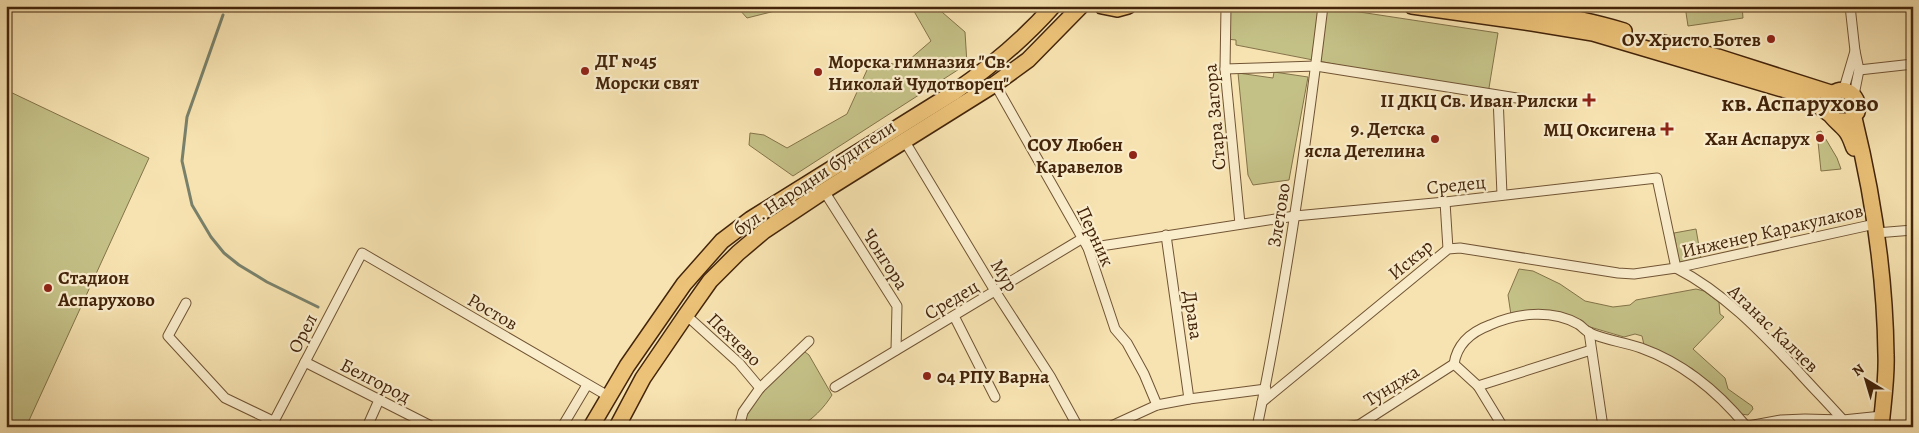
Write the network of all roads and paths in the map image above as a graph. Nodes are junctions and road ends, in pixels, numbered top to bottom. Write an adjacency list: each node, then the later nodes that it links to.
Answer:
1 (1053, 6): 52 (main road, бул. Народни будители)
2 (1081, 6): 16 (main road, бул. Народни будители)
3 (1102, 6): 4 (main road)
4 (1128, 6)
5 (1323, 6): 13 (street, Злетово)
6 (1412, 6): 10 (main road)
7 (1504, 6): 10 (main road)
8 (1850, 6): 11 (street)
9 (1226, 7): 14 (street, Стара Загора)
10 (1538, 13): 17 (main road); 20 (main road)
11 (1855, 51): 15 (street); 17 (street)
12 (1913, 64): 15 (street)
13 (1316, 66): 14 (street); 18 (street); 27 (street, Злетово)
14 (1225, 69): 28 (street, Стара Загора)
15 (1859, 70): 17 (street)
16 (995, 84): 22 (main road, бул. Народни будители); 32 (street, Перник)
17 (1843, 93): 20 (main road); 21 (main road)
18 (1498, 96): 19 (street); 24 (street)
19 (1524, 99)
20 (1833, 117): 21 (main road); 25 (main road)
21 (1854, 118): 25 (main road)
22 (904, 140): 23 (main road, бул. Народни будители); 37 (street, Мур)
23 (824, 192): 39 (main road, бул. Народни будители); 43 (street, Чонгора)
24 (1502, 195): 26 (street, Средец); 36 (street, Средец)
25 (1872, 200): 29 (main road)
26 (1445, 202): 27 (street, Средец); 34 (street)
27 (1295, 216): 28 (street, Средец); 51 (street, Злетово)
28 (1240, 224): 31 (street, Средец)
29 (1876, 228): 30 (street, Инженер Каракулаков); 36 (street, Инженер Каракулаков); 59 (main road)
30 (1913, 230)
31 (1166, 235): 33 (street, Средец); 54 (street, Драва)
32 (1083, 238): 33 (street, Перник); 37 (street, Средец)
33 (1088, 248): 57 (street, Перник)
34 (1448, 248): 36 (street, Искър); 56 (street, Искър)
35 (362, 253): 45 (street, Орел); 47 (street, Ростов)
36 (1676, 268): 58 (street, Атанас Калчев)
37 (995, 292): 40 (street, Средец); 68 (street, Мур)
38 (186, 303): 60 (street)
39 (686, 315): 50 (street, Пехчево); 66 (main road, бул. Народни будители)
40 (954, 316): 43 (street, Средец); 53 (street)
41 (1589, 332): 44 (street); 46 (street); 74 (street)
42 (809, 341): 50 (street)
43 (896, 350): 49 (street, Средец)
44 (1591, 350): 48 (street); 73 (street)
45 (305, 362): 55 (street, Белгород); 60 (street, Орел)
46 (1454, 364): 48 (street); 61 (street, Тунджа)
47 (587, 385): 52 (street, Ростов); 64 (street)
48 (1478, 386): 72 (street)
49 (835, 387)
50 (760, 388): 67 (street)
51 (1266, 389): 54 (street); 56 (street, Злетово)
52 (608, 396): 65 (main road, бул. Народни будители)
53 (995, 397)
54 (1189, 399): 57 (street)
55 (379, 400): 62 (street); 63 (street, Белгород)
56 (1262, 402): 70 (street, Злетово)
57 (1157, 406): 69 (street)
58 (1843, 420): 59 (street); 74 (street)
59 (1882, 422)
60 (273, 424)
61 (1359, 426): 71 (street, Тунджа)
62 (367, 427)
63 (433, 427)
64 (562, 427)
65 (591, 427)
66 (617, 427)
67 (740, 427)
68 (1078, 427)
69 (1109, 427)
70 (1258, 427)
71 (1343, 427)
72 (1503, 427)
73 (1603, 427)
74 (1745, 427)

